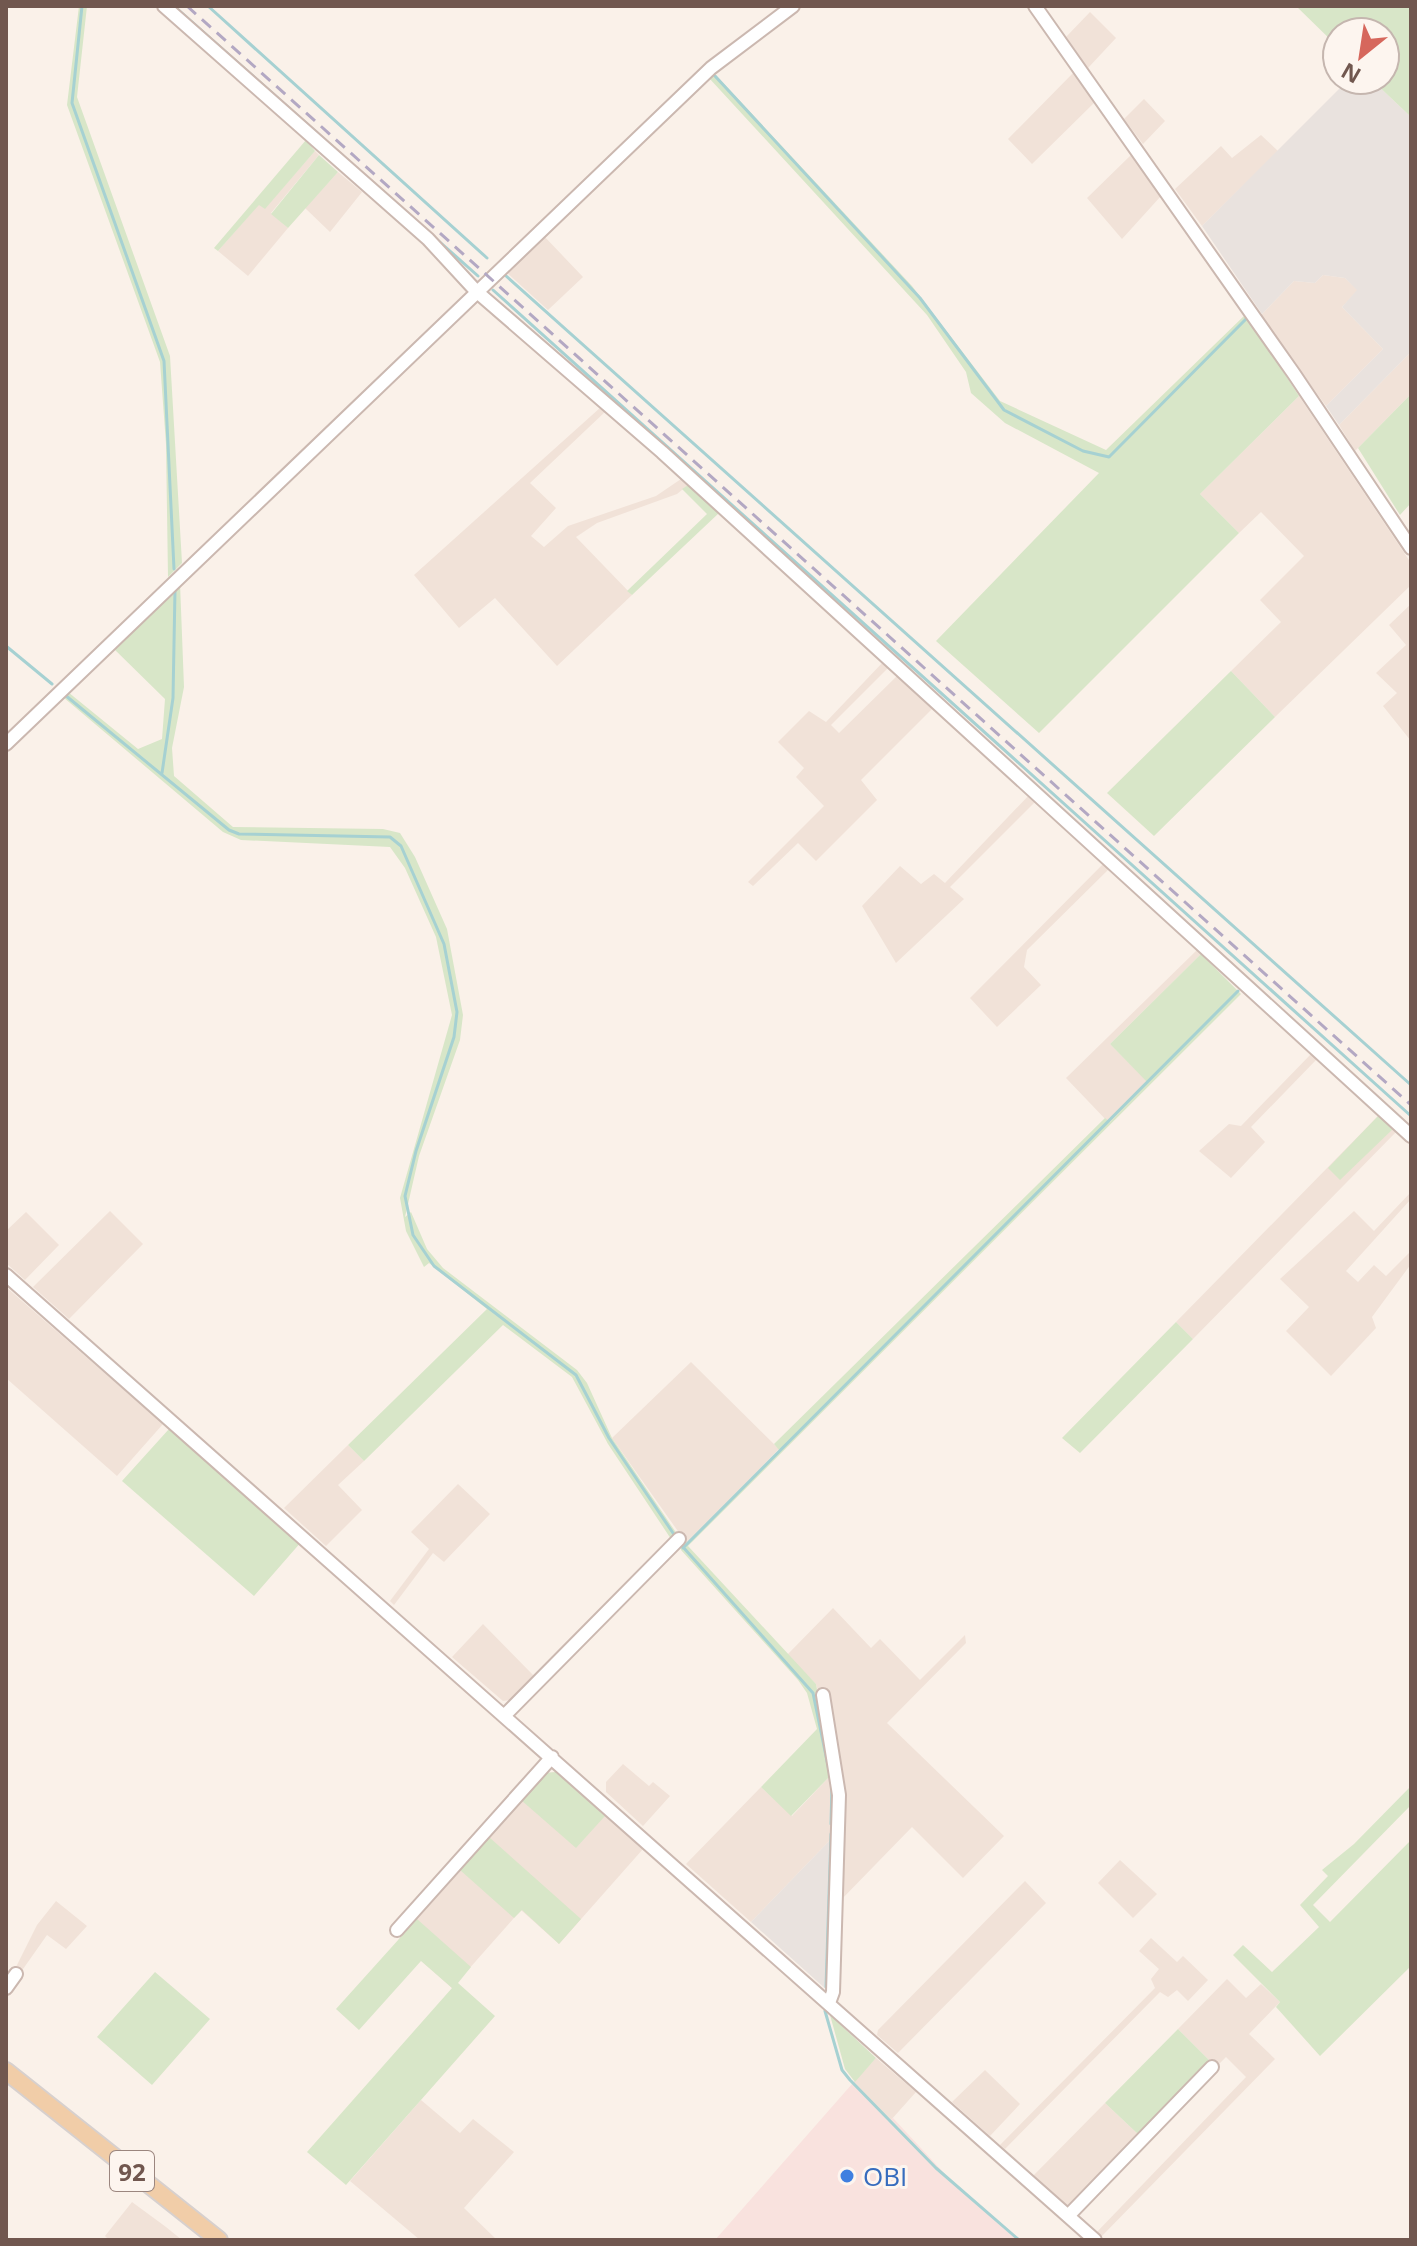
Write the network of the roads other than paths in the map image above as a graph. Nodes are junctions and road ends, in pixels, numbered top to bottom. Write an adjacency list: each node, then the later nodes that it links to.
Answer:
1 (164, 6): 4 (street)
2 (793, 6): 4 (street)
3 (1035, 6): 5 (street)
4 (476, 291): 6 (street); 7 (street)
5 (1411, 548)
6 (6, 744)
7 (1411, 1136)
8 (6, 1275): 11 (street)
9 (679, 1539): 11 (street)
10 (823, 1695): 16 (street)
11 (505, 1715): 12 (street)
12 (552, 1757): 13 (street); 16 (street)
13 (397, 1930)
14 (16, 1974): 15 (street)
15 (6, 1988)
16 (829, 2003): 19 (street)
17 (1212, 2067): 19 (street)
18 (6, 2071): 20 (main road, 92)
19 (1068, 2216): 21 (street)
20 (219, 2240)
21 (1095, 2240)

